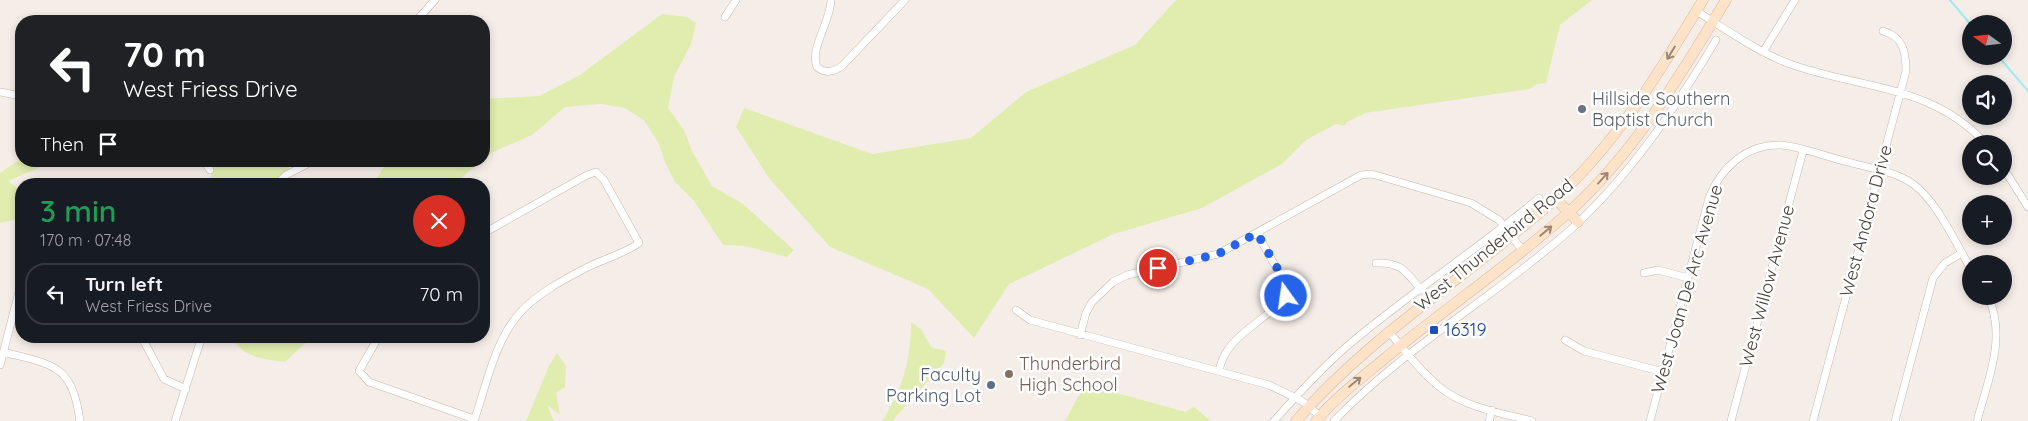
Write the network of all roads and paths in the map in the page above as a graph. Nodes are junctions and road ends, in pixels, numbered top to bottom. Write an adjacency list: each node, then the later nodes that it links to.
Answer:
1 (435, 0): 9 (street)
2 (736, 0): 10 (street)
3 (831, 0): 4 (street)
4 (905, 0)
5 (1703, 0): 8 (main road, West Thunderbird Road)
6 (1726, 0): 11 (main road, West Thunderbird Road)
7 (1795, 0): 14 (street)
8 (1696, 11): 11 (street); 29 (main road, West Thunderbird Road, one-way to 29)
9 (421, 15)
10 (725, 17)
11 (1713, 21): 14 (street); 15 (main road, West Thunderbird Road)
12 (1883, 32): 18 (street, West Andora Drive)
13 (1716, 40): 16 (street, West Thunderbird Road)
14 (1763, 52): 18 (street)
15 (1694, 53): 16 (street); 31 (main road, West Thunderbird Road, one-way to 15)
16 (1704, 60): 32 (street, West Thunderbird Road)
17 (0, 92): 19 (street)
18 (1900, 93): 20 (street); 25 (street, West Andora Drive)
19 (15, 95)
20 (1977, 135)
21 (1803, 151): 25 (street); 41 (street, West Joan De Arc Avenue); 72 (street, West Willow Avenue)
22 (208, 167): 24 (street)
23 (301, 167): 26 (street)
24 (210, 170)
25 (1880, 170): 38 (street); 73 (street, West Andora Drive)
26 (283, 178)
27 (2012, 181): 30 (street)
28 (1539, 198): 33 (street, West Thunderbird Road)
29 (1555, 198): 31 (main road); 36 (main road, West Thunderbird Road)
30 (2028, 207)
31 (1569, 212): 32 (main road); 37 (main road, West Thunderbird Road, one-way to 31)
32 (1578, 222): 54 (street, West Thunderbird Road)
33 (1506, 226): 35 (street); 36 (street); 42 (street, West Thunderbird Road)
34 (490, 230): 63 (street)
35 (1257, 233): 47 (street); 56 (street)
36 (1513, 235): 37 (street); 46 (main road, West Thunderbird Road)
37 (1523, 251): 52 (main road, West Thunderbird Road)
38 (1962, 253): 74 (street)
39 (1376, 264): 42 (street)
40 (1644, 273): 41 (street)
41 (1688, 278): 57 (street, West Joan De Arc Avenue)
42 (1421, 290): 59 (street, West Thunderbird Road)
43 (1992, 305): 75 (street)
44 (15, 308): 53 (street)
45 (1016, 310): 47 (street)
46 (1388, 331): 52 (street); 60 (main road, West Thunderbird Road)
47 (1080, 335): 56 (street)
48 (1566, 340): 57 (street)
49 (144, 343): 58 (street)
50 (200, 343): 58 (street)
51 (375, 343): 63 (street)
52 (1400, 345): 54 (street); 62 (main road, West Thunderbird Road, one-way to 52)
53 (4, 352): 55 (street); 64 (street)
54 (1408, 354): 61 (street); 68 (street, West Thunderbird Road)
55 (0, 365)
56 (1219, 371): 59 (street)
57 (1663, 372): 71 (street, West Joan De Arc Avenue)
58 (186, 389): 65 (street)
59 (1295, 398): 60 (street); 66 (street, West Thunderbird Road)
60 (1308, 406): 62 (street); 67 (main road, West Thunderbird Road)
61 (1492, 410): 69 (street); 70 (street)
62 (1318, 418)
63 (474, 420)
64 (80, 421)
65 (175, 421)
66 (1274, 421)
67 (1296, 421)
68 (1334, 421)
69 (1489, 421)
70 (1532, 421)
71 (1650, 421)
72 (1731, 421)
73 (1813, 421)
74 (1895, 421)
75 (1976, 421)

